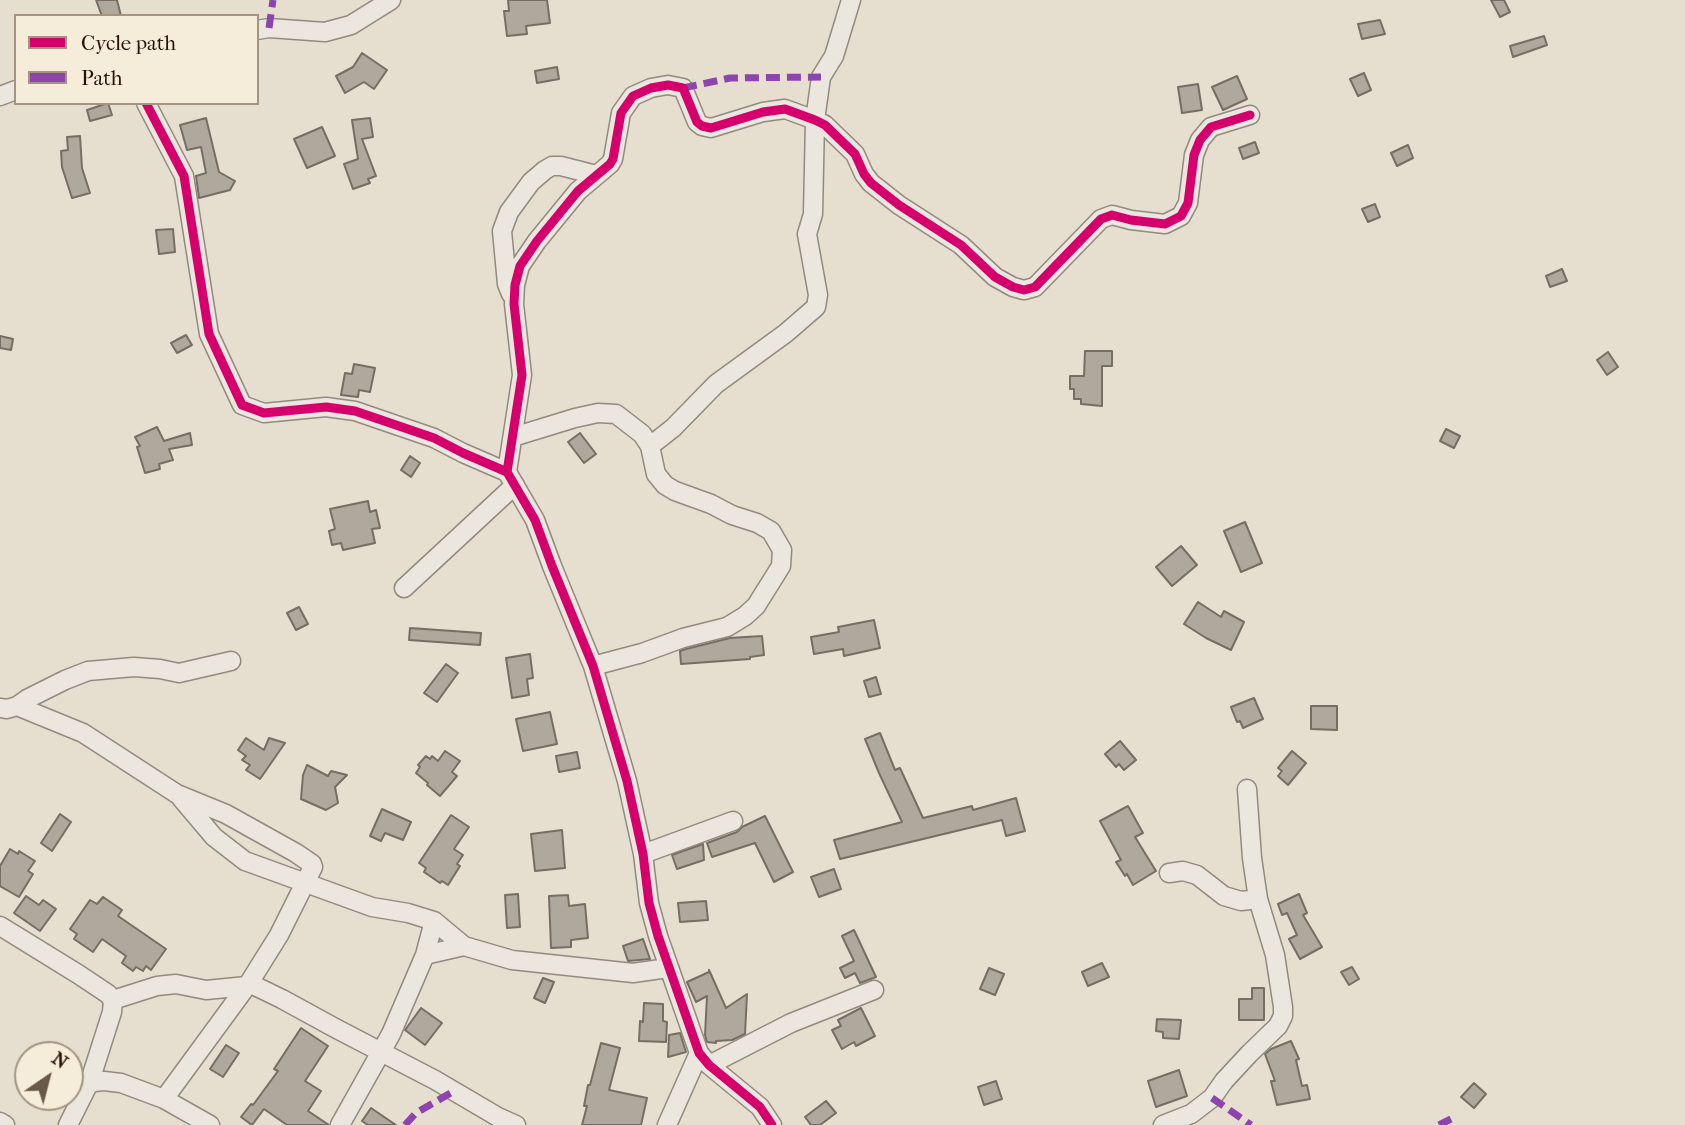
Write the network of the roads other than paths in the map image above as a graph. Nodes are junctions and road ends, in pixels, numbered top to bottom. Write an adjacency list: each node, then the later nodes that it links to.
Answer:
1 (391, 0): 3 (street)
2 (851, 0): 6 (street)
3 (259, 30)
4 (147, 105): 11 (street)
5 (1250, 115): 6 (street)
6 (815, 120): 7 (street); 10 (street)
7 (596, 175): 8 (street); 8 (street)
8 (514, 304): 9 (street)
9 (513, 438): 10 (street); 11 (street)
10 (650, 446): 14 (street)
11 (511, 479): 12 (street); 14 (street)
12 (404, 588)
13 (231, 661): 15 (street)
14 (593, 666): 19 (street)
15 (9, 707): 17 (street)
16 (1247, 789): 22 (street)
17 (177, 794): 21 (street); 21 (street)
18 (733, 821): 19 (street)
19 (643, 854): 27 (street)
20 (1169, 873): 22 (street)
21 (306, 882): 23 (street); 28 (street)
22 (1258, 899): 43 (street)
23 (434, 921): 25 (street); 26 (street)
24 (0, 926): 30 (street)
25 (464, 946): 26 (street); 27 (street)
26 (425, 955): 31 (street)
27 (668, 968): 32 (street)
28 (248, 985): 30 (street); 31 (street); 34 (street)
29 (874, 990): 32 (street)
30 (113, 1000): 33 (street)
31 (381, 1052): 39 (street); 40 (street)
32 (704, 1059): 41 (street); 42 (street)
33 (89, 1084): 34 (street); 37 (street)
34 (164, 1099): 38 (street)
35 (0, 1122): 36 (street)
36 (5, 1125)
37 (68, 1125)
38 (210, 1125)
39 (340, 1125)
40 (516, 1125)
41 (667, 1125)
42 (772, 1125)
43 (1163, 1125)

